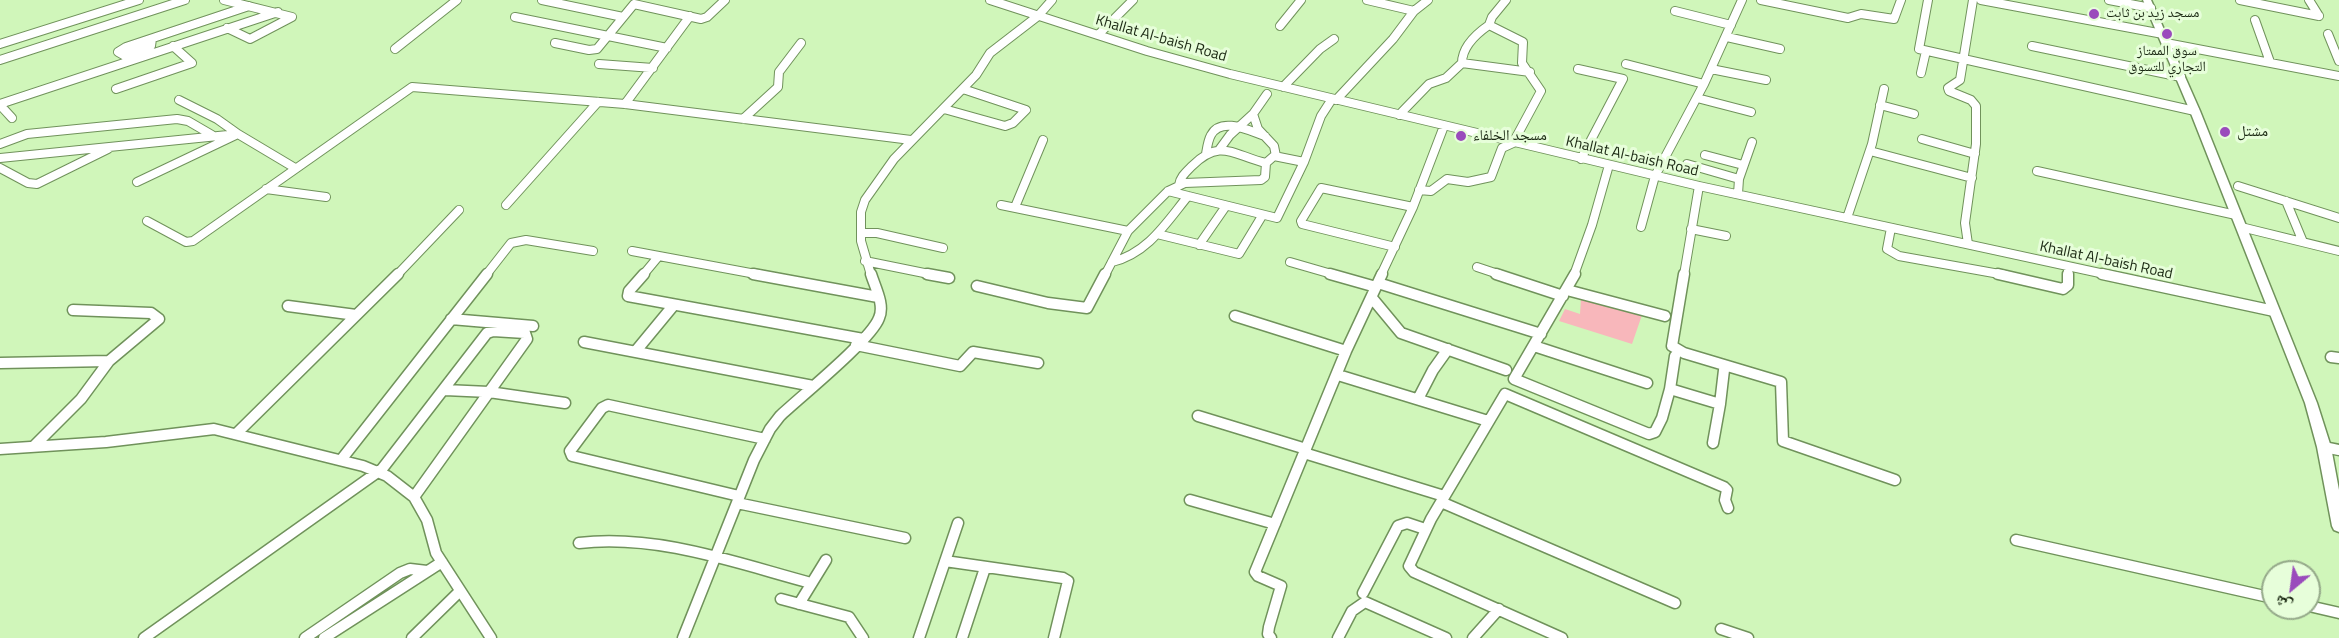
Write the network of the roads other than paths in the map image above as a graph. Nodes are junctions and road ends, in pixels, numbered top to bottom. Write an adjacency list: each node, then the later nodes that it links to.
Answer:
1 (139, 0): 28 (street)
2 (185, 0): 37 (street)
3 (224, 0): 23 (street)
4 (454, 0): 57 (street)
5 (542, 0): 35 (street)
6 (725, 0): 32 (street)
7 (990, 0): 33 (street, Khallat Al-baish Road)
8 (1052, 0): 33 (street)
9 (1132, 0): 44 (street)
10 (1301, 0): 40 (street)
11 (1367, 0): 29 (street)
12 (1428, 0): 29 (street)
13 (1506, 0): 38 (street)
14 (1742, 0): 39 (street)
15 (1761, 0): 16 (street)
16 (1901, 0)
17 (1928, 0): 59 (street)
18 (1973, 0): 60 (street)
19 (1981, 0): 24 (street)
20 (2109, 0): 26 (street)
21 (2240, 0): 25 (street)
22 (2310, 0): 25 (street)
23 (238, 1): 27 (street)
24 (2015, 3): 47 (street)
25 (2267, 3)
26 (2149, 4): 47 (main road)
27 (249, 6): 31 (street); 48 (street)
28 (104, 11): 37 (street); 42 (street)
29 (1414, 11): 83 (street)
30 (1675, 11): 39 (street)
31 (278, 12): 41 (street); 41 (street)
32 (690, 16): 35 (street); 56 (street)
33 (1038, 16): 44 (street, Khallat Al-baish Road); 78 (street)
34 (515, 17): 45 (street)
35 (623, 17): 45 (street)
36 (2255, 21): 63 (street)
37 (116, 23): 53 (street)
38 (1489, 25): 64 (street); 70 (street)
39 (1731, 25): 46 (street)
40 (1280, 26)
41 (227, 28): 54 (street)
42 (36, 33): 51 (street); 53 (street)
43 (2328, 34): 62 (street)
44 (1098, 35): 76 (street, Khallat Al-baish Road)
45 (607, 36): 50 (street); 56 (street)
46 (1727, 37): 58 (street); 69 (street)
47 (2164, 38): 63 (street); 73 (main road)
48 (152, 39)
49 (1334, 39): 76 (street)
50 (555, 43)
51 (0, 44)
52 (801, 44): 97 (street)
53 (47, 45): 61 (street)
54 (173, 46): 77 (street); 85 (street)
55 (2032, 46): 73 (street)
56 (667, 48): 67 (street)
57 (395, 49)
58 (1780, 49)
59 (1926, 51): 60 (street); 71 (street)
60 (1964, 59): 90 (street); 113 (street)
61 (0, 60)
62 (2339, 61)
63 (2270, 62): 72 (street)
64 (1462, 63): 70 (street); 94 (street)
65 (599, 64): 67 (street)
66 (1626, 64): 75 (street)
67 (653, 68): 86 (street)
68 (1578, 69): 117 (street)
69 (1711, 69): 74 (street); 75 (street)
70 (1530, 72): 107 (street)
71 (1921, 73)
72 (2339, 76)
73 (2181, 78): 90 (main road)
74 (1766, 80)
75 (1704, 84): 81 (street)
76 (1283, 87): 83 (street, Khallat Al-baish Road)
77 (116, 89)
78 (963, 89): 89 (street); 89 (street)
79 (1884, 89): 87 (street)
80 (1267, 94): 92 (street)
81 (1696, 98): 88 (street); 126 (street)
82 (179, 100): 100 (street)
83 (1334, 100): 94 (street, Khallat Al-baish Road); 118 (street)
84 (598, 102): 86 (street); 124 (street); 140 (street)
85 (0, 104): 96 (street)
86 (625, 104): 97 (street)
87 (1881, 105): 93 (street); 111 (street)
88 (1727, 106): 91 (street); 95 (street)
89 (944, 109): 104 (street)
90 (2195, 111): 146 (main road)
91 (1750, 112)
92 (1253, 114): 99 (street); 102 (street)
93 (1914, 114)
94 (1399, 115): 98 (street, Khallat Al-baish Road)
95 (1723, 115)
96 (12, 118)
97 (743, 119): 104 (street)
98 (1444, 126): 107 (street, Khallat Al-baish Road); 134 (street)
99 (1239, 129): 102 (street); 110 (street); 112 (street)
100 (238, 134): 101 (street); 124 (street); 129 (street)
101 (212, 135): 108 (street); 109 (street)
102 (1265, 136): 115 (street)
103 (1922, 139): 113 (street)
104 (911, 140): 156 (street)
105 (1043, 140): 143 (street)
106 (1752, 142): 122 (street)
107 (1513, 143): 117 (street, Khallat Al-baish Road); 134 (street)
108 (0, 144)
109 (116, 145): 116 (street); 123 (street)
110 (1219, 150): 112 (street); 119 (street)
111 (1870, 151): 127 (street); 148 (street)
112 (1206, 154): 130 (street)
113 (1975, 154): 127 (street)
114 (1705, 155): 122 (street)
115 (1276, 156): 118 (street); 119 (street)
116 (0, 158)
117 (1581, 159): 121 (street, Khallat Al-baish Road)
118 (1304, 162): 147 (street)
119 (1266, 163): 130 (street)
120 (1687, 164): 128 (street)
121 (1609, 165): 126 (street, Khallat Al-baish Road); 176 (street)
122 (1743, 165): 128 (street)
123 (0, 168)
124 (296, 168): 133 (street)
125 (2037, 171): 146 (street)
126 (1655, 176): 131 (street, Khallat Al-baish Road); 151 (street)
127 (1972, 178): 160 (street)
128 (1739, 179): 136 (street)
129 (137, 182)
130 (1179, 184): 135 (street)
131 (1699, 186): 136 (street, Khallat Al-baish Road); 154 (street)
132 (2238, 186): 139 (street)
133 (266, 189): 138 (street); 150 (street)
134 (1419, 190): 144 (street)
135 (1168, 191): 137 (street); 155 (street)
136 (1738, 194): 148 (street, Khallat Al-baish Road)
137 (1188, 196): 142 (street); 157 (street)
138 (326, 197)
139 (2286, 201): 149 (street); 159 (street)
140 (506, 205)
141 (1001, 205): 143 (street)
142 (1226, 206): 147 (street); 161 (street)
143 (1015, 207): 155 (street)
144 (1413, 207): 162 (street); 162 (street)
145 (459, 210): 183 (street)
146 (2236, 215): 152 (main road)
147 (1263, 216): 161 (street)
148 (1847, 218): 153 (street, Khallat Al-baish Road)
149 (2339, 218)
150 (147, 221)
151 (1641, 227)
152 (2241, 227): 159 (street); 182 (main road)
153 (1891, 228): 160 (street, Khallat Al-baish Road); 172 (street)
154 (1691, 229): 158 (street); 224 (street)
155 (1128, 231): 169 (street)
156 (861, 233): 163 (street); 168 (street)
157 (1157, 234): 161 (street); 169 (street)
158 (1726, 236)
159 (2303, 242): 166 (street)
160 (1968, 244): 172 (street, Khallat Al-baish Road)
161 (1199, 245)
162 (1395, 247): 174 (street)
163 (943, 248)
164 (593, 251): 186 (street)
165 (632, 251): 167 (street)
166 (2339, 251)
167 (658, 257): 177 (street); 180 (street)
168 (865, 261): 173 (street); 177 (street)
169 (1112, 262): 175 (street)
170 (1290, 262): 174 (street)
171 (1477, 267): 176 (street)
172 (2068, 267): 182 (street, Khallat Al-baish Road)
173 (949, 278)
174 (1377, 285): 178 (street); 188 (street)
175 (977, 286)
176 (1565, 293): 185 (street); 188 (street)
177 (878, 297): 190 (street)
178 (1372, 298): 192 (street); 193 (street)
179 (288, 306): 183 (street)
180 (673, 306): 190 (street); 194 (street)
181 (73, 310): 196 (street)
182 (2274, 311): 218 (main road)
183 (356, 315): 214 (street)
184 (1235, 316): 193 (street)
185 (1665, 316)
186 (451, 319): 187 (street); 222 (street)
187 (532, 326)
188 (1541, 334): 191 (street)
189 (584, 342): 194 (street)
190 (859, 342): 198 (street); 204 (street)
191 (1534, 346): 202 (street); 203 (street)
192 (1448, 349): 199 (street); 209 (street)
193 (1346, 351): 201 (street)
194 (635, 352): 204 (street)
195 (1675, 356): 205 (street)
196 (110, 362): 197 (street); 217 (street)
197 (0, 363)
198 (1038, 363)
199 (1506, 370)
200 (1724, 370): 211 (street)
201 (1338, 375): 209 (street); 221 (street)
202 (1514, 379): 205 (street); 208 (street)
203 (1647, 383)
204 (813, 386): 215 (street)
205 (1670, 389): 211 (street)
206 (445, 390): 207 (street); 207 (street); 223 (street)
207 (489, 392): 210 (street); 225 (street)
208 (1505, 394): 213 (street); 229 (street)
209 (1418, 399): 213 (street)
210 (566, 403)
211 (1720, 404): 216 (street)
212 (1198, 416): 221 (street)
213 (1488, 421): 226 (street)
214 (237, 434): 217 (street); 222 (street)
215 (765, 439): 227 (street); 227 (street)
216 (1713, 442)
217 (33, 447): 219 (street)
218 (2324, 447): 220 (street); 232 (main road)
219 (0, 449)
220 (2339, 450)
221 (1305, 451): 226 (street); 231 (street)
222 (341, 460): 223 (street)
223 (378, 471): 225 (street); 254 (street)
224 (1895, 480)
225 (414, 497): 240 (street)
226 (1442, 499): 233 (street); 248 (street)
227 (738, 500): 234 (street); 237 (street)
228 (1190, 500): 231 (street)
229 (1728, 508)
230 (957, 523): 239 (street)
231 (1275, 524): 264 (street)
232 (2339, 526)
233 (1425, 529): 245 (street); 250 (street)
234 (905, 538)
235 (2016, 540): 246 (street)
236 (579, 543): 237 (street)
237 (714, 558): 243 (street); 259 (street)
238 (825, 560): 243 (street)
239 (945, 561): 241 (street); 261 (street)
240 (442, 562): 242 (street); 244 (street)
241 (985, 568): 262 (street); 263 (street)
242 (427, 571): 255 (street); 256 (street)
243 (811, 583): 249 (street)
244 (459, 592): 257 (street); 258 (street)
245 (1362, 593)
246 (2261, 595)
247 (781, 599): 249 (street)
248 (1675, 603)
249 (799, 604): 260 (street)
250 (1499, 609): 267 (street); 268 (street)
251 (2321, 609): 252 (street)
252 (2339, 613)
253 (1720, 629): 269 (street)
254 (144, 638)
255 (305, 638)
256 (324, 638)
257 (411, 638)
258 (491, 638)
259 (683, 638)
260 (863, 638)
261 (919, 638)
262 (962, 638)
263 (1054, 638)
264 (1271, 638)
265 (1338, 638): 266 (street)
266 (1446, 638)
267 (1473, 638)
268 (1562, 638)
269 (1748, 638)

